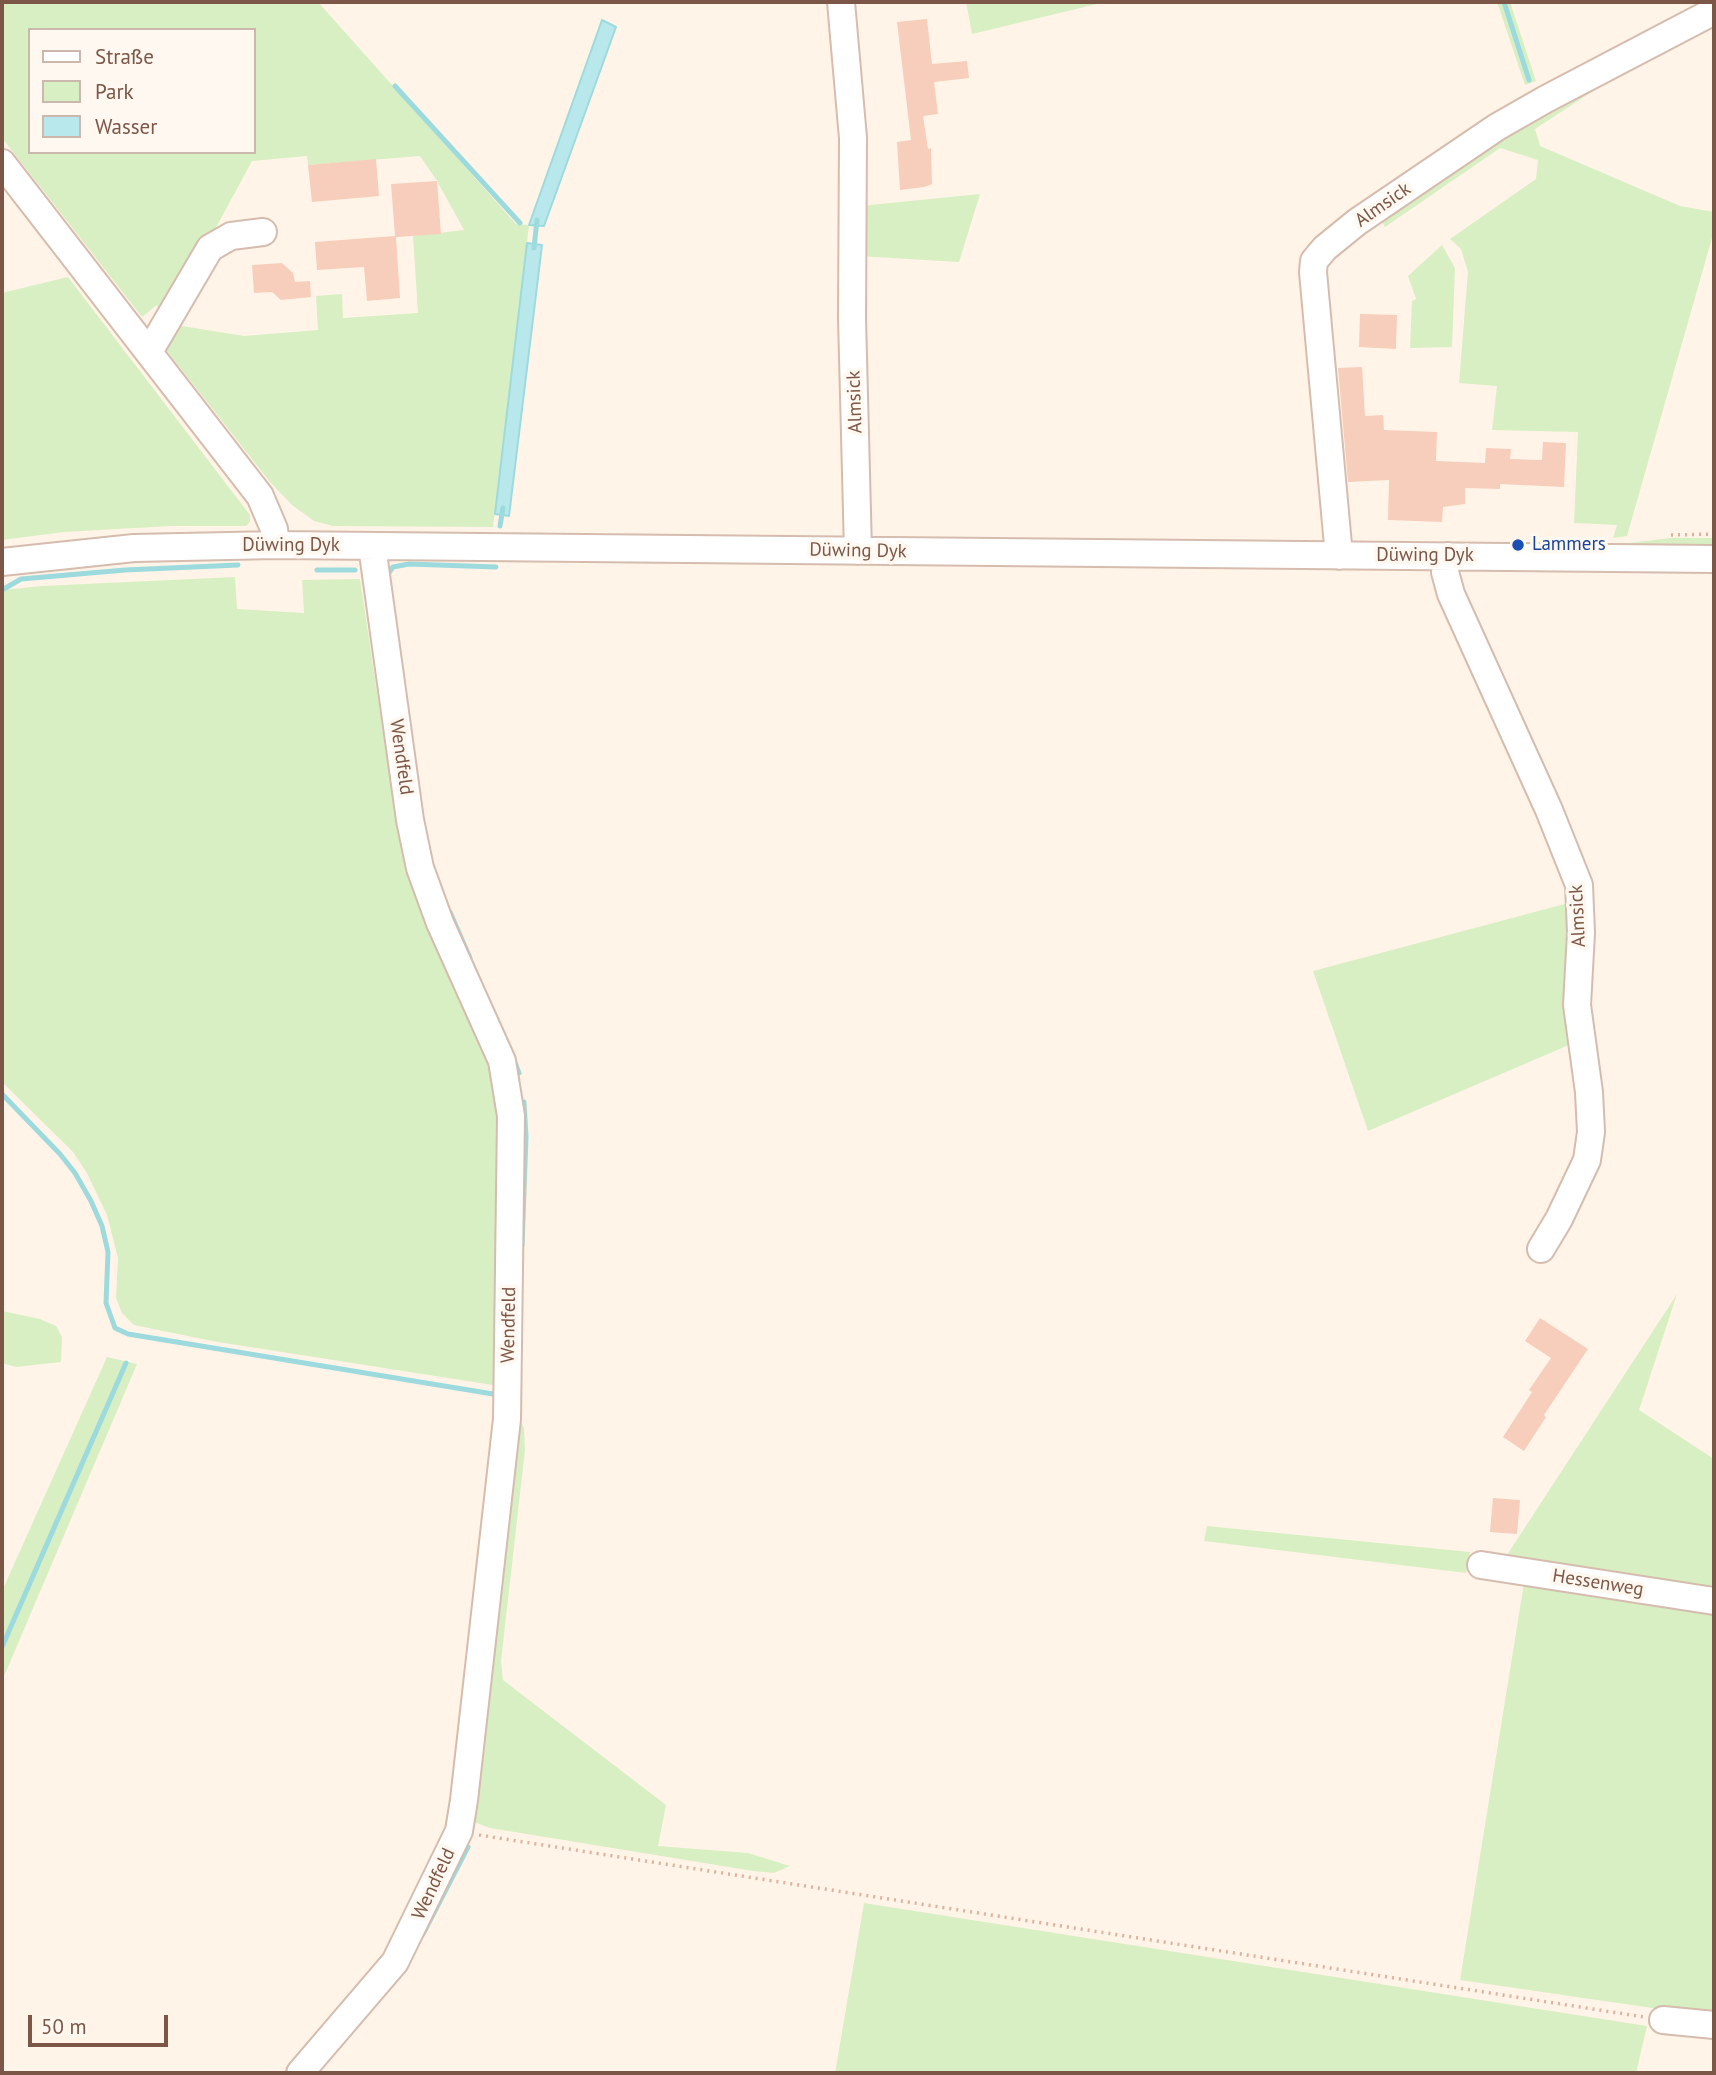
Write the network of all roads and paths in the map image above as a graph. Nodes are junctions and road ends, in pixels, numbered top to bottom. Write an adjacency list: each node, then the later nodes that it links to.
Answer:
1 (841, 2): 8 (street, Almsick)
2 (1714, 11): 9 (street, Almsick)
3 (2, 163): 5 (street)
4 (263, 232): 5 (street)
5 (149, 352): 6 (street)
6 (276, 545): 7 (street, Düwing Dyk); 12 (street, Düwing Dyk)
7 (372, 546): 8 (street, Düwing Dyk); 16 (street, Wendfeld)
8 (858, 551): 9 (street, Düwing Dyk)
9 (1339, 556): 10 (street, Düwing Dyk)
10 (1447, 556): 11 (street, Düwing Dyk); 13 (street, Almsick)
11 (1714, 559)
12 (2, 562)
13 (1541, 1249)
14 (1481, 1565): 15 (street, Hessenweg)
15 (1714, 1601)
16 (459, 1832): 17 (path); 19 (street, Wendfeld)
17 (1663, 2020): 18 (street)
18 (1714, 2025)
19 (300, 2073)

